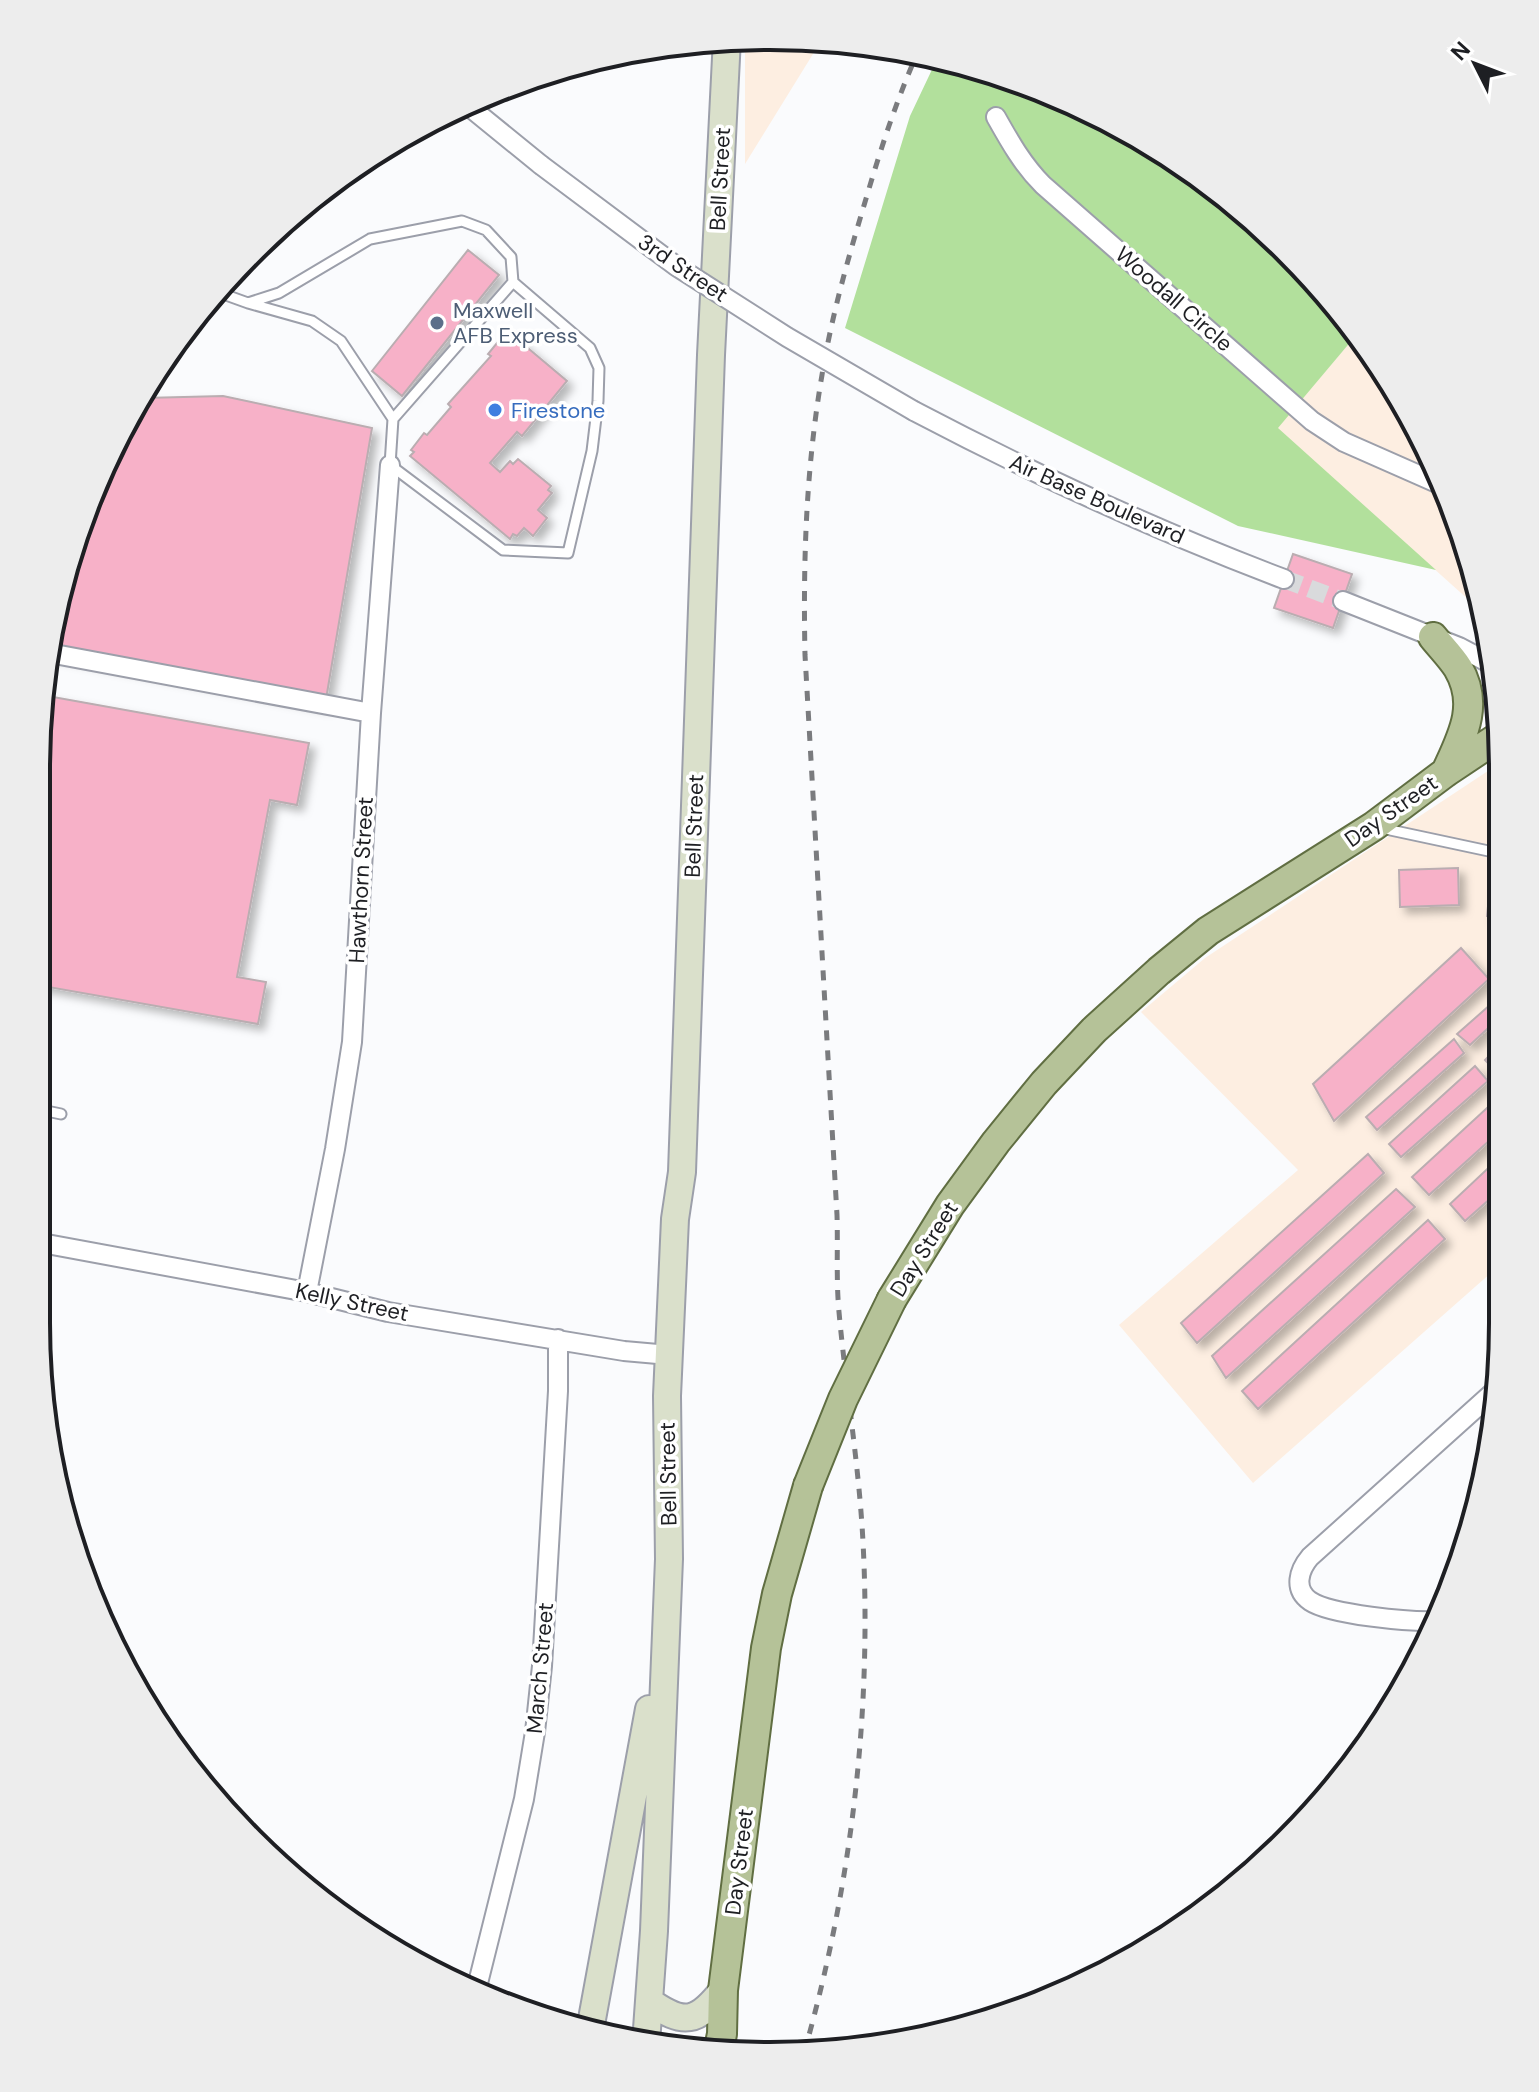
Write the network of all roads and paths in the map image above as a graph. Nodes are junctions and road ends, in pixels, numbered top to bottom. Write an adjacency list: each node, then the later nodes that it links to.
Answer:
1 (726, 52): 27 (main road, Bell Street)
2 (477, 113): 7 (street, 3rd Street, bridge)
3 (996, 117): 10 (street, Woodall Circle)
4 (513, 282): 6 (lane); 8 (lane); 9 (lane)
5 (228, 296): 6 (lane)
6 (248, 303): 8 (lane)
7 (914, 411): 11 (street, Air Base Boulevard)
8 (393, 419): 9 (lane)
9 (390, 465): 16 (street, Hawthorn Street)
10 (1427, 479)
11 (1284, 579)
12 (1343, 601): 13 (street)
13 (1433, 637): 15 (street); 19 (main road)
14 (60, 655): 16 (street)
15 (1480, 658)
16 (371, 713): 25 (street, Hawthorn Street)
17 (1488, 744): 19 (main road, Day Street)
18 (1489, 760): 19 (main road)
19 (1454, 766): 20 (main road, Day Street)
20 (1374, 826): 21 (lane); 32 (main road, Day Street, bridge)
21 (1489, 851)
22 (50, 1112): 23 (lane)
23 (61, 1114)
24 (50, 1245): 25 (street, Kelly Street)
25 (307, 1292): 26 (street, Kelly Street)
26 (558, 1339): 27 (street, Kelly Street); 31 (street, March Street)
27 (669, 1355): 29 (main road, Bell Street)
28 (1484, 1400): 30 (street)
29 (666, 1615): 33 (main road, Bell Street); 34 (main road, Bell Street)
30 (1424, 1620)
31 (479, 1980)
32 (723, 1990): 33 (main road); 36 (main road, Day Street); 37 (main road, Day Street)
33 (649, 2001): 35 (main road, Bell Street)
34 (592, 2019)
35 (647, 2031)
36 (703, 2038)
37 (721, 2040)

